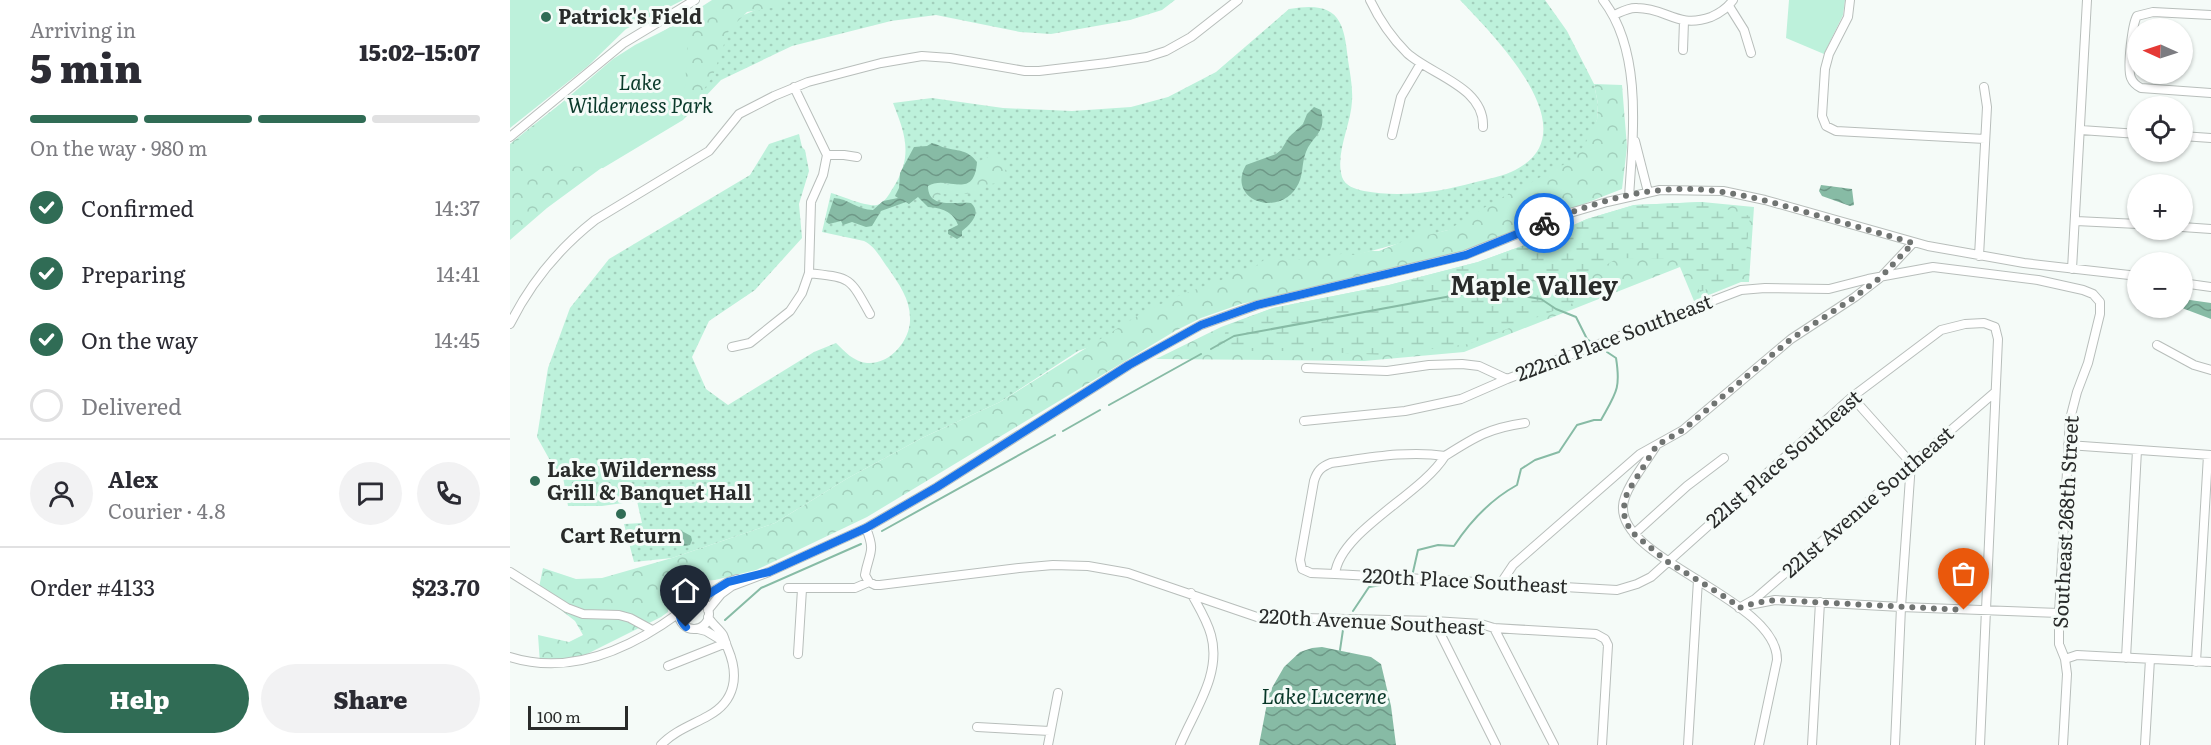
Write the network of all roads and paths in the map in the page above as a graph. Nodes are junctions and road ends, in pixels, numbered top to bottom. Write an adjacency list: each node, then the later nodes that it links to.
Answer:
1 (695, 0): 24 (street)
2 (1238, 0): 16 (street)
3 (1370, 0): 15 (street)
4 (1603, 0): 10 (street)
5 (1651, 0): 9 (street)
6 (1850, 0): 27 (street)
7 (2087, 0): 20 (street)
8 (1731, 3): 12 (street); 14 (street)
9 (1650, 10): 10 (street); 12 (street)
10 (1614, 15): 22 (street)
11 (2211, 15): 18 (street)
12 (1684, 21): 13 (street)
13 (1683, 50)
14 (1751, 53)
15 (1421, 63): 19 (street); 23 (street)
16 (794, 87): 28 (street); 46 (street)
17 (1984, 87): 27 (street)
18 (2211, 93)
19 (1483, 127)
20 (2080, 130): 21 (street); 32 (street)
21 (2127, 133)
22 (1633, 134): 30 (street); 31 (street)
23 (1392, 135)
24 (510, 137)
25 (2193, 137): 26 (street)
26 (2211, 138)
27 (1985, 139): 37 (street)
28 (827, 155): 29 (street); 39 (street)
29 (857, 157)
30 (1648, 192): 31 (street); 36 (street)
31 (1629, 196): 63 (street)
32 (2076, 220): 33 (street); 38 (street)
33 (2127, 223)
34 (2193, 228): 35 (street)
35 (2211, 229)
36 (1913, 243): 37 (street); 41 (street)
37 (1979, 256): 38 (street)
38 (2072, 269): 40 (street)
39 (809, 273): 45 (street); 48 (street)
40 (2127, 275)
41 (1881, 277): 44 (street, 222nd Place Southeast); 51 (street, 222nd Place Southeast); 56 (street)
42 (2193, 284): 43 (street)
43 (2211, 287)
44 (2100, 302): 57 (street, Southeast 268th Street)
45 (870, 314)
46 (510, 324)
47 (2157, 345): 50 (street)
48 (732, 347)
49 (1306, 368): 51 (street)
50 (2211, 370)
51 (1507, 380): 54 (street, 222nd Place Southeast)
52 (1994, 393): 53 (street, 221st Place Southeast); 62 (street, 221st Avenue Southeast); 80 (street)
53 (1852, 397): 62 (street); 65 (street, 221st Place Southeast)
54 (1304, 421)
55 (1525, 423): 60 (street)
56 (1657, 445): 64 (street); 71 (street)
57 (2068, 445): 58 (street); 82 (street, Southeast 268th Street)
58 (2137, 450): 59 (street); 92 (street)
59 (2210, 455): 95 (street)
60 (1445, 456): 67 (street); 67 (street, 220th Place Southeast)
61 (1724, 458): 64 (street)
62 (1911, 463): 78 (street); 79 (street, 221st Avenue Southeast)
63 (866, 528): 68 (street); 70 (street)
64 (1634, 534): 65 (street)
65 (1668, 562): 69 (street); 72 (street, 221st Place Southeast)
66 (510, 572): 88 (street)
67 (1335, 574): 71 (street, 220th Place Southeast)
68 (756, 576): 76 (street); 83 (street)
69 (1698, 580): 79 (street); 107 (street)
70 (869, 582): 74 (street, 220th Avenue Southeast); 75 (street, 220th Avenue Southeast)
71 (1501, 583): 72 (street, 220th Place Southeast)
72 (1628, 587)
73 (788, 588): 74 (street, 220th Avenue Southeast)
74 (802, 589): 90 (street)
75 (1191, 593): 84 (street, 220th Avenue Southeast); 103 (street)
76 (699, 600): 81 (street); 83 (street)
77 (1820, 602): 78 (street); 79 (street); 109 (street)
78 (1901, 607): 80 (street); 110 (street)
79 (1739, 608): 108 (street)
80 (1985, 611): 82 (street); 111 (street)
81 (679, 613): 85 (street); 88 (street)
82 (2059, 613): 93 (street, Southeast 268th Street)
83 (708, 614): 86 (street); 89 (street)
84 (1434, 621): 87 (street, 220th Avenue Southeast); 104 (street)
85 (682, 624): 86 (street); 88 (street)
86 (698, 628): 89 (street)
87 (1494, 628): 105 (street); 106 (street, 220th Avenue Southeast)
88 (654, 629): 91 (street)
89 (726, 644): 97 (street); 101 (street)
90 (798, 654)
91 (510, 657)
92 (2126, 657): 93 (street); 94 (street)
93 (2065, 659): 112 (street, Southeast 268th Street)
94 (2150, 659): 95 (street); 113 (street)
95 (2196, 662): 96 (street)
96 (2211, 662)
97 (668, 666)
98 (1058, 693): 100 (street)
99 (977, 727): 100 (street)
100 (1050, 731): 102 (street)
101 (661, 745)
102 (1048, 745)
103 (1180, 745)
104 (1496, 745)
105 (1554, 745)
106 (1602, 745)
107 (1688, 745)
108 (1760, 745)
109 (1812, 745)
110 (1895, 745)
111 (1980, 745)
112 (2063, 745)
113 (2145, 745)

